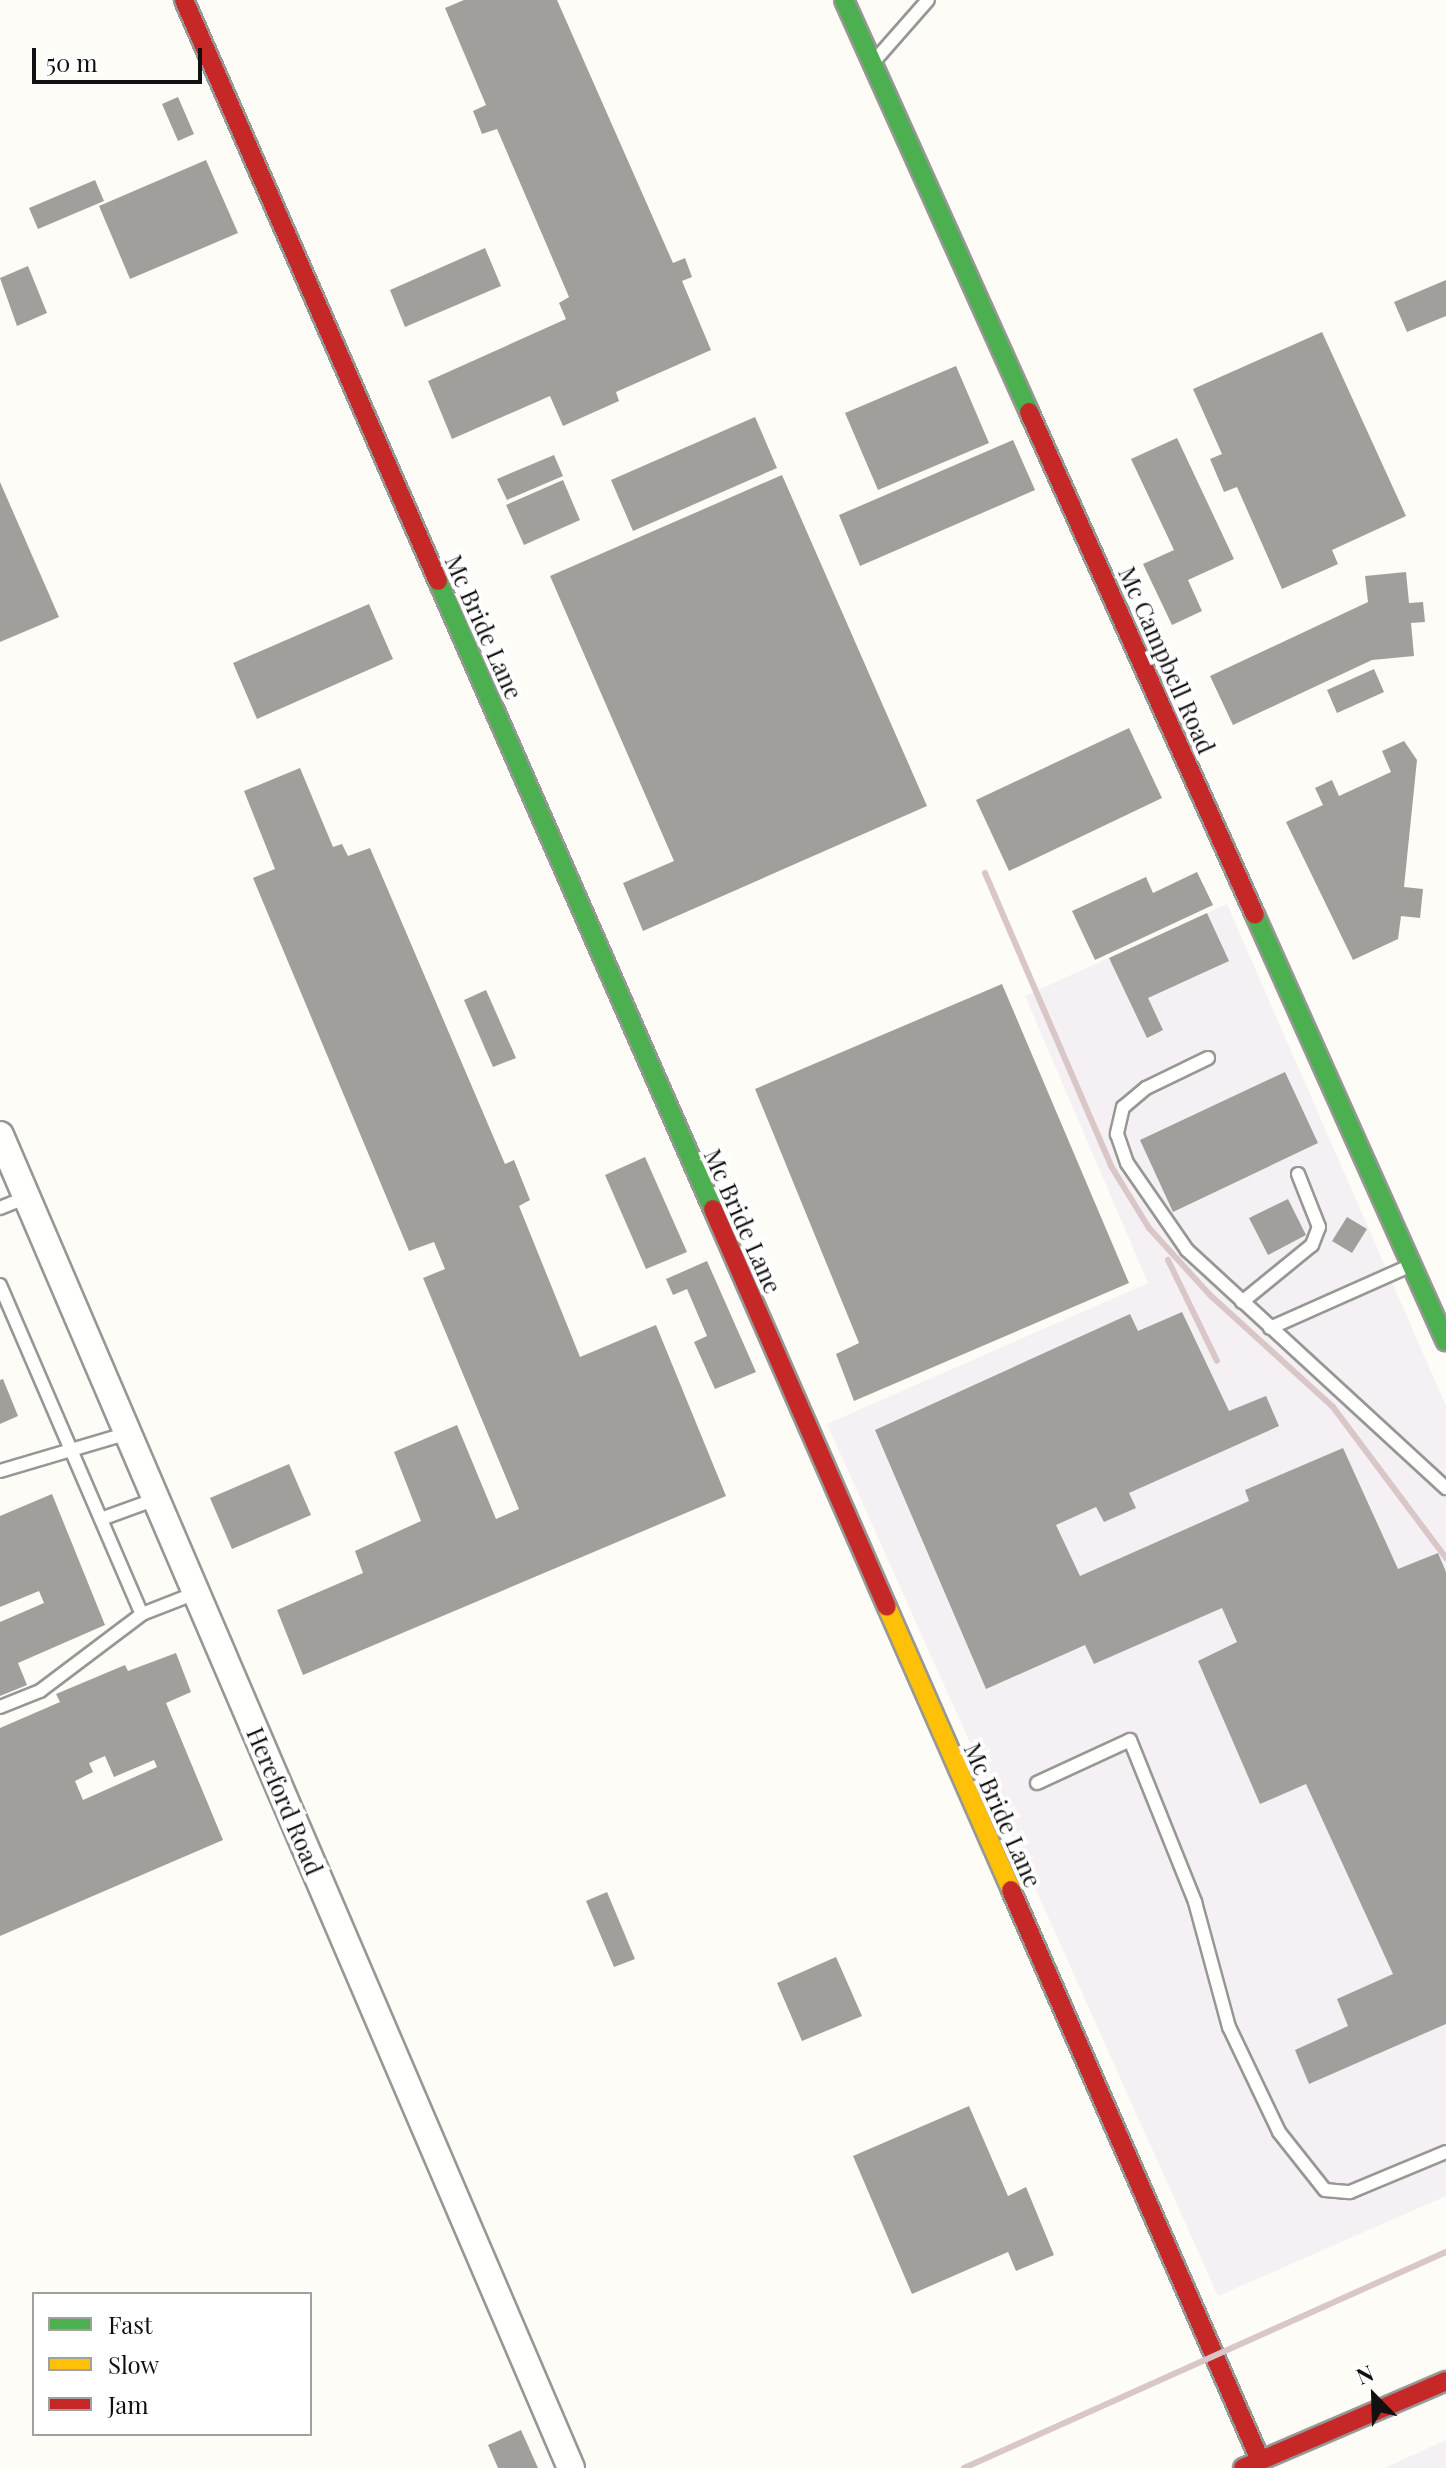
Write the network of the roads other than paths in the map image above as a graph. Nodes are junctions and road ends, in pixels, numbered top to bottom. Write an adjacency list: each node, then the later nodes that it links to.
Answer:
1 (184, 0): 27 (street, Mc Bride Lane)
2 (844, 0): 4 (street, Mc Campbell Road)
3 (928, 0): 4 (lane)
4 (872, 64): 10 (street, Mc Campbell Road)
5 (1208, 1058): 12 (lane)
6 (0, 1135): 8 (street, Hereford Road)
7 (1298, 1174): 12 (lane)
8 (27, 1197): 9 (lane); 15 (street, Hereford Road)
9 (0, 1208)
10 (1412, 1265): 13 (lane); 14 (street, Mc Campbell Road)
11 (0, 1285): 16 (lane)
12 (1242, 1302): 13 (lane)
13 (1270, 1328): 18 (lane)
14 (1446, 1341)
15 (128, 1433): 16 (lane); 19 (street, Hereford Road)
16 (72, 1450): 17 (lane); 20 (lane)
17 (0, 1471)
18 (1446, 1488)
19 (156, 1499): 20 (lane); 21 (street, Hereford Road)
20 (101, 1519): 22 (lane)
21 (196, 1593): 22 (lane); 28 (street, Hereford Road)
22 (142, 1614): 23 (lane)
23 (0, 1707)
24 (1037, 1783): 25 (lane)
25 (1446, 2152)
26 (1446, 2381): 27 (street)
27 (1255, 2465)
28 (571, 2468)

